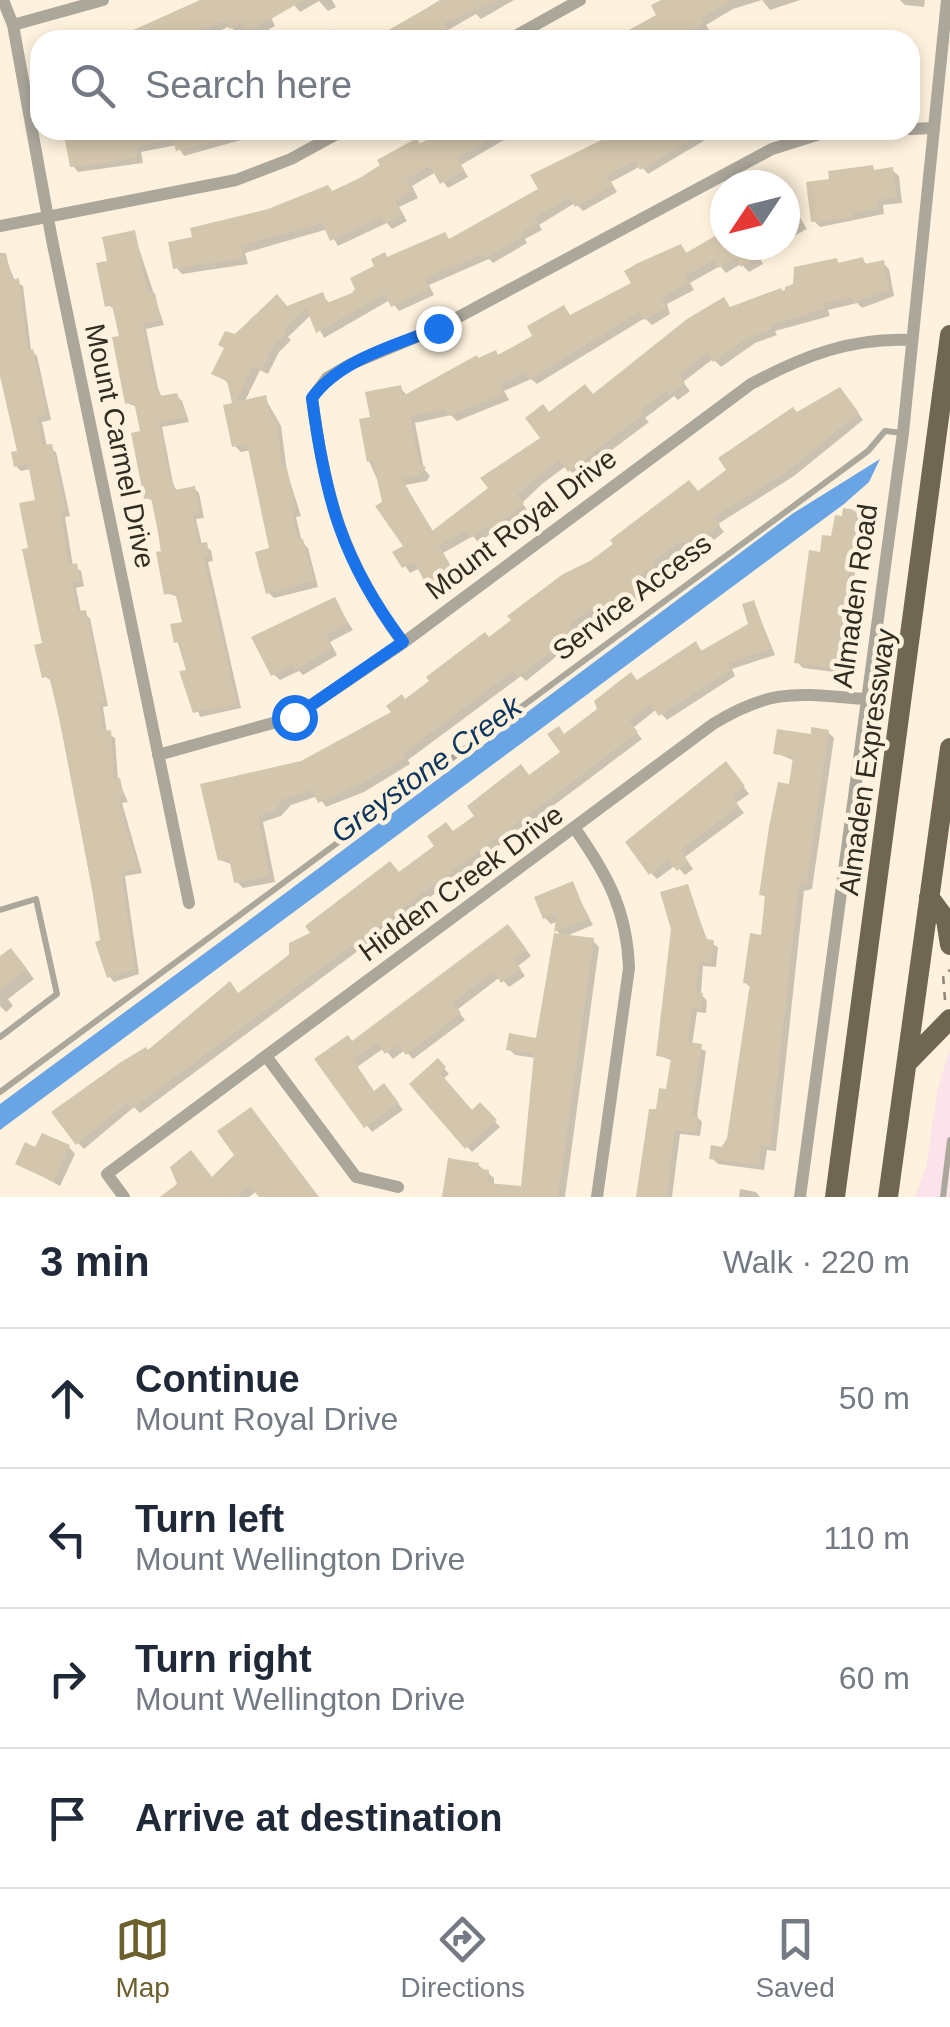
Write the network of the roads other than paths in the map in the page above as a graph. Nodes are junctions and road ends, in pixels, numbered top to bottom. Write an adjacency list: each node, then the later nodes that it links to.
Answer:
1 (3, 0): 5 (street, Mount Carmel Drive)
2 (103, 0): 5 (street)
3 (580, 0): 6 (street)
4 (947, 0): 8 (street, Almaden Road)
5 (13, 25): 7 (street, Mount Carmel Drive)
6 (526, 30)
7 (30, 118)
8 (932, 128): 9 (street); 16 (street, Almaden Road)
9 (920, 129)
10 (34, 140): 13 (street, Mount Carmel Drive)
11 (326, 140): 13 (street)
12 (801, 140): 18 (street)
13 (48, 217): 14 (street); 21 (street, Mount Carmel Drive)
14 (0, 226)
15 (950, 335): 37 (main road, Almaden Expressway)
16 (912, 340): 17 (street, Almaden Road); 18 (street, Mount Royal Drive)
17 (903, 432): 19 (street, Almaden Road); 31 (lane, Service Access)
18 (403, 642): 21 (street, Mount Royal Drive)
19 (866, 699): 22 (street, Hidden Creek Drive); 36 (street, Almaden Road)
20 (950, 748): 23 (main road)
21 (158, 755): 24 (street, Mount Carmel Drive)
22 (576, 830): 29 (street, Hidden Creek Drive); 35 (street)
23 (929, 897): 26 (main road); 30 (main road)
24 (190, 903)
25 (0, 910): 28 (lane)
26 (950, 946)
27 (950, 1019): 30 (main road)
28 (0, 1037)
29 (266, 1056): 33 (street); 34 (street, Hidden Creek Drive)
30 (907, 1063): 38 (main road)
31 (0, 1092)
32 (950, 1140): 39 (lane)
33 (398, 1187)
34 (124, 1197)
35 (597, 1197)
36 (800, 1197)
37 (835, 1197)
38 (888, 1197)
39 (943, 1197)

